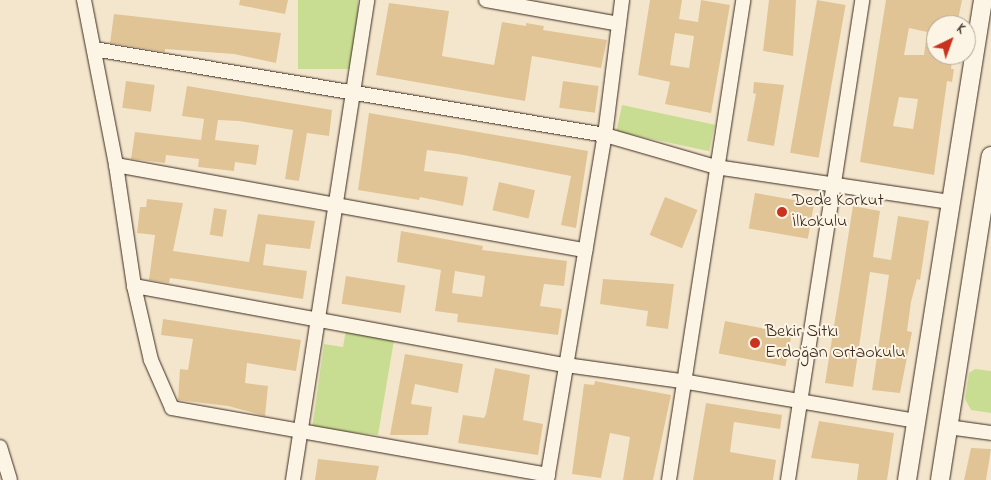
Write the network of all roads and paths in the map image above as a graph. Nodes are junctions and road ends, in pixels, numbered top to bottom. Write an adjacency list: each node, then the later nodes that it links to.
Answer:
1 (84, 0): 9 (street)
2 (367, 0): 10 (street)
3 (486, 0): 8 (street)
4 (622, 0): 8 (street)
5 (743, 0): 14 (street)
6 (862, 0): 16 (street)
7 (983, 0): 17 (street)
8 (619, 24): 11 (street)
9 (94, 50): 10 (street); 13 (street)
10 (352, 93): 11 (street); 18 (street)
11 (605, 135): 14 (street); 19 (street)
12 (991, 156): 15 (street)
13 (116, 165): 18 (street); 20 (street)
14 (716, 166): 16 (street); 23 (street)
15 (989, 177): 26 (street)
16 (831, 186): 17 (street); 24 (street)
17 (951, 202): 25 (street)
18 (335, 205): 19 (street); 21 (street)
19 (585, 250): 22 (street)
20 (134, 286): 21 (street); 27 (street)
21 (317, 320): 22 (street); 27 (street)
22 (566, 365): 23 (street); 30 (street)
23 (682, 380): 24 (street); 33 (street)
24 (799, 401): 25 (street); 34 (street)
25 (916, 421): 35 (street)
26 (948, 427): 28 (street); 36 (street)
27 (300, 432): 30 (street); 32 (street)
28 (991, 433)
29 (0, 446): 31 (street)
30 (547, 477)
31 (10, 480)
32 (293, 480)
33 (669, 480)
34 (788, 480)
35 (907, 480)
36 (940, 480)

